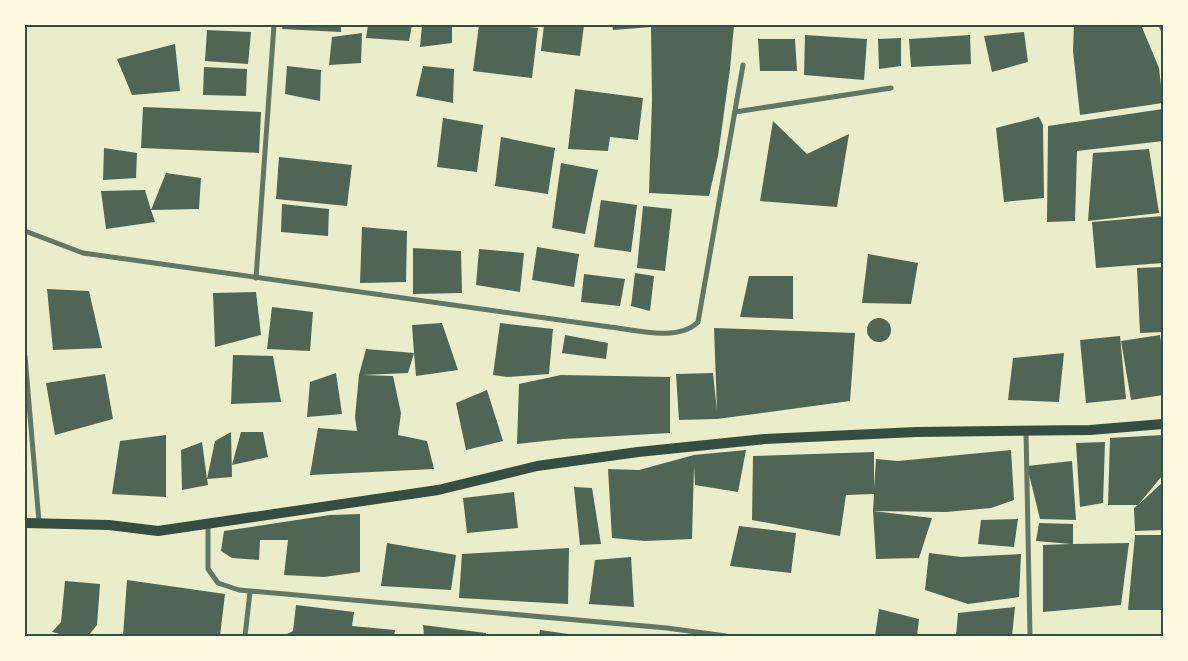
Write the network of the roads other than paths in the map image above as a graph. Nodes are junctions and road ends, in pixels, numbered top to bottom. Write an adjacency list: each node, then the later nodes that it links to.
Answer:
1 (274, 25): 8 (street)
2 (1161, 25): 3 (street)
3 (1163, 30)
4 (743, 65): 6 (street)
5 (891, 88): 6 (street)
6 (735, 112): 8 (street)
7 (25, 231): 8 (street)
8 (256, 278)
9 (25, 356): 13 (street)
10 (1163, 424): 11 (main road)
11 (1026, 431): 14 (main road); 18 (street)
12 (25, 522): 13 (main road)
13 (39, 522): 14 (main road)
14 (208, 524): 15 (street)
15 (250, 592): 16 (street); 17 (street)
16 (245, 636)
17 (723, 636)
18 (1030, 636)

